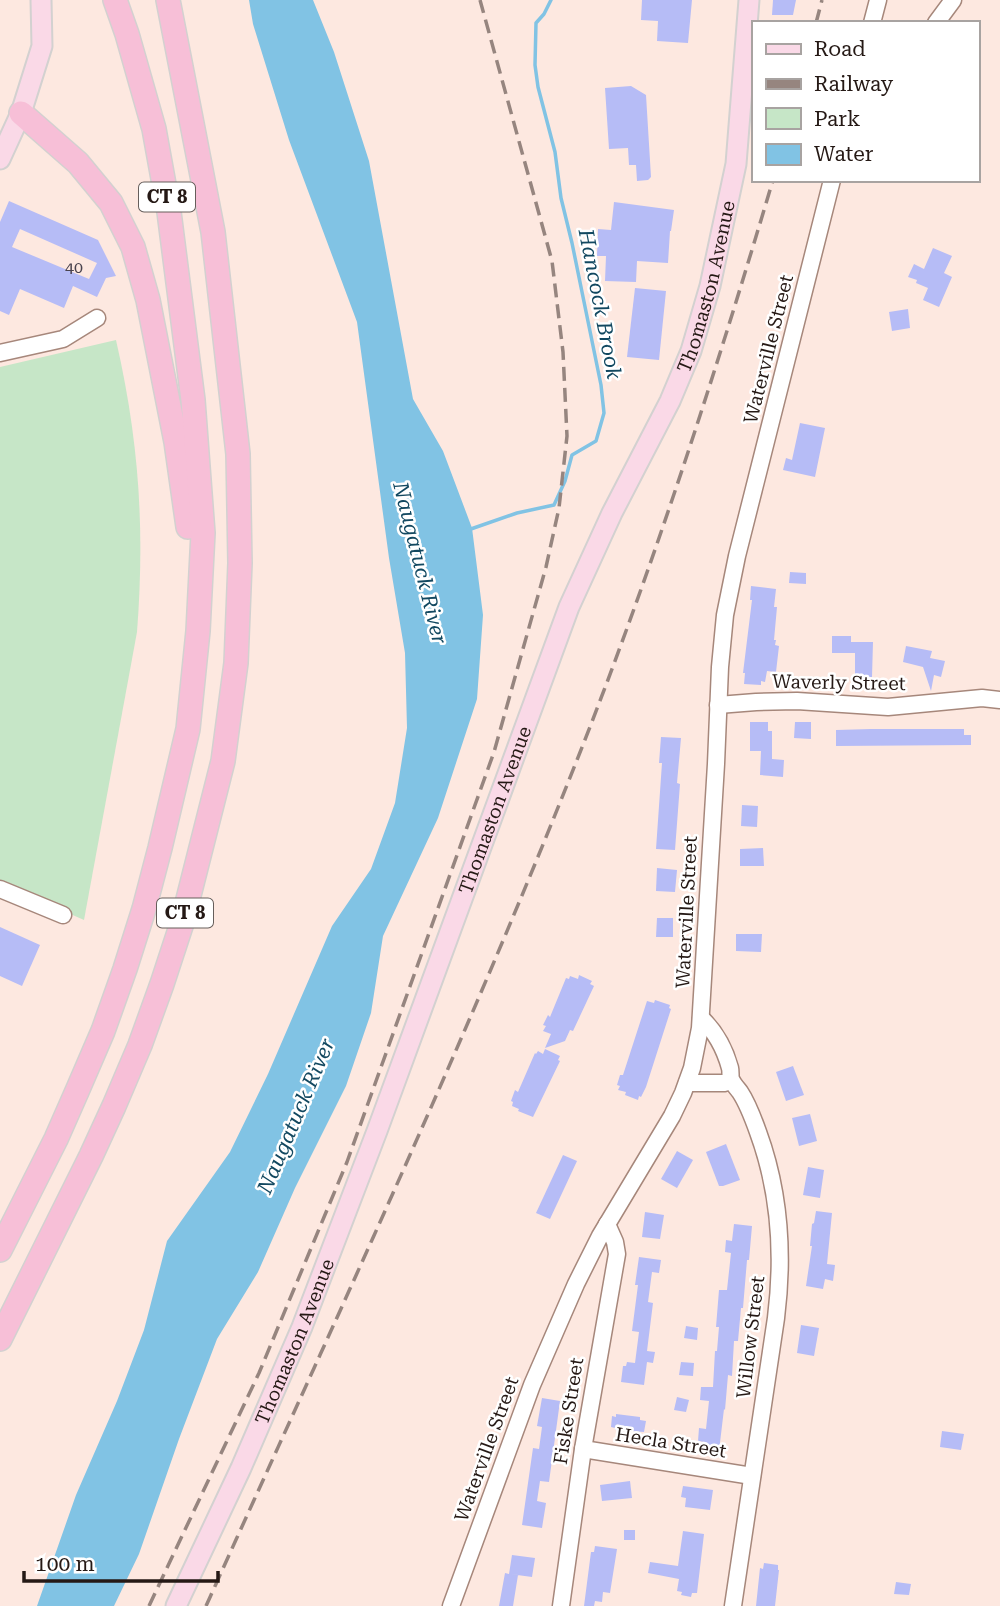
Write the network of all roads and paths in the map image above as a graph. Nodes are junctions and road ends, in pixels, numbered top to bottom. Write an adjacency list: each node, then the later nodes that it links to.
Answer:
1 (41, 0): 10 (main road)
2 (115, 0): 18 (highway, CT 8)
3 (158, 0): 11 (highway, CT 8)
4 (168, 0): 11 (highway)
5 (749, 0): 29 (main road, Thomaston Avenue)
6 (878, 0): 8 (street)
7 (954, 0): 9 (street)
8 (873, 21)
9 (938, 21)
10 (21, 113): 12 (main road); 18 (highway)
11 (191, 118): 26 (highway, CT 8)
12 (0, 159)
13 (831, 182): 17 (street, Waterville Street)
14 (97, 318): 15 (street)
15 (0, 353)
16 (1000, 700): 17 (street, Waverly Street)
17 (718, 705): 21 (street, Waterville Street)
18 (160, 848): 25 (highway, CT 8)
19 (0, 889): 20 (street)
20 (63, 915)
21 (701, 1018): 22 (street, Willow Street); 23 (street, Waterville Street)
22 (732, 1081): 23 (street); 28 (street, Willow Street)
23 (687, 1083): 24 (street, Waterville Street)
24 (607, 1224): 27 (street, Fiske Street); 30 (street, Waterville Street)
25 (0, 1250)
26 (0, 1339)
27 (583, 1449): 28 (street, Hecla Street); 31 (street, Fiske Street)
28 (752, 1476): 32 (street, Willow Street)
29 (176, 1606)
30 (451, 1606)
31 (561, 1606)
32 (733, 1606)

